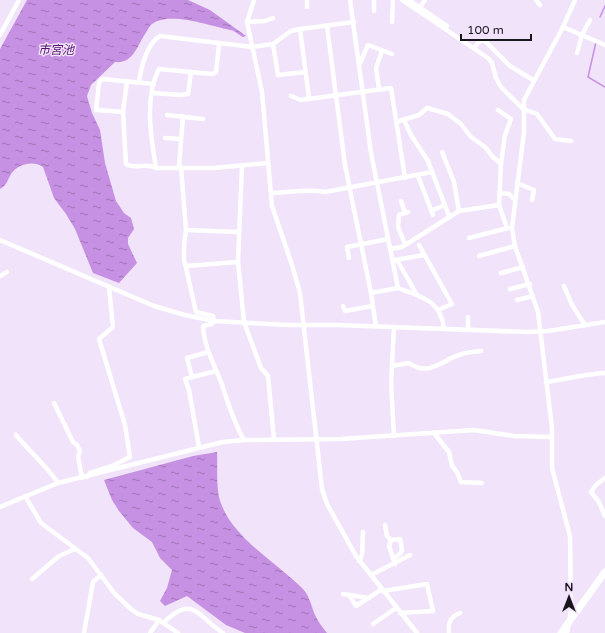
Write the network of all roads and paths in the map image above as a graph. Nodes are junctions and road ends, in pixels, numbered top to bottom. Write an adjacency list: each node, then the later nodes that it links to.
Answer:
1 (19, 0): 24 (street)
2 (254, 0): 18 (street)
3 (307, 0): 13 (street)
4 (350, 0): 19 (street)
5 (374, 0): 15 (street)
6 (393, 0): 20 (street)
7 (402, 0): 26 (street)
8 (409, 0): 14 (street)
9 (425, 0): 14 (street)
10 (536, 0): 12 (street)
11 (575, 0): 22 (street)
12 (540, 5)
13 (307, 7)
14 (420, 7): 26 (street)
15 (374, 11)
16 (273, 18): 18 (street)
17 (590, 20): 25 (street)
18 (247, 22): 30 (street)
19 (354, 22): 21 (street); 35 (street)
20 (392, 22)
21 (327, 26): 23 (street); 45 (street)
22 (564, 27): 25 (street); 38 (street)
23 (300, 29): 28 (street); 37 (street)
24 (0, 35)
25 (582, 35): 29 (street); 33 (street)
26 (462, 40): 31 (street)
27 (220, 44): 30 (street); 36 (street); 40 (street)
28 (273, 44): 30 (street); 37 (street)
29 (605, 45)
30 (252, 47): 60 (street)
31 (474, 48): 38 (street); 48 (street)
32 (382, 51): 34 (street); 35 (street); 42 (street)
33 (576, 53)
34 (392, 54)
35 (360, 65): 43 (street)
36 (191, 72): 41 (street); 44 (street)
37 (305, 72): 47 (street)
38 (533, 80): 48 (street)
39 (127, 81): 40 (street); 50 (street); 50 (street)
40 (138, 82): 41 (street)
41 (154, 84): 44 (street)
42 (380, 89): 43 (street); 55 (street)
43 (363, 91): 45 (street); 69 (street)
44 (152, 93): 64 (street)
45 (336, 95): 47 (street); 70 (street)
46 (291, 96): 47 (street)
47 (309, 98)
48 (524, 109): 58 (street); 68 (street)
49 (498, 110): 61 (street)
50 (123, 112): 64 (street)
51 (167, 115): 52 (street)
52 (183, 116): 53 (street); 57 (street)
53 (203, 119)
54 (404, 120): 55 (street); 61 (street); 65 (street)
55 (396, 122): 67 (street)
56 (165, 138): 57 (street)
57 (181, 139): 63 (street)
58 (571, 141)
59 (442, 152): 78 (street)
60 (268, 163): 62 (street); 71 (street)
61 (501, 164): 72 (street)
62 (242, 166): 63 (street); 82 (street)
63 (180, 167): 64 (street); 81 (street)
64 (156, 168)
65 (432, 172): 66 (street); 76 (street)
66 (418, 176): 67 (street); 76 (street)
67 (405, 178): 69 (street)
68 (516, 183): 73 (street); 74 (street)
69 (377, 184): 70 (street); 84 (street)
70 (350, 188): 71 (street); 86 (street)
71 (271, 193): 118 (street)
72 (500, 193): 73 (street); 77 (street)
73 (514, 199): 80 (street)
74 (532, 200)
75 (401, 201): 87 (street)
76 (445, 205): 79 (street)
77 (499, 205): 78 (street); 80 (street)
78 (459, 211): 79 (street)
79 (449, 216): 87 (street)
80 (509, 228): 83 (street); 89 (street)
81 (186, 230): 82 (street); 96 (street)
82 (238, 232): 95 (street)
83 (469, 238)
84 (388, 239): 86 (street); 90 (street)
85 (0, 240): 103 (street)
86 (361, 244): 93 (street); 106 (street)
87 (405, 244): 90 (street)
88 (419, 245): 91 (street)
89 (515, 246): 92 (street); 97 (street)
90 (390, 249): 94 (street)
91 (424, 255): 94 (street); 112 (street)
92 (479, 256)
93 (349, 258)
94 (394, 260): 104 (street); 107 (street)
95 (238, 262): 96 (street); 115 (street)
96 (186, 266): 114 (street)
97 (524, 267): 99 (street); 101 (street)
98 (7, 272): 100 (street)
99 (501, 273)
100 (0, 276)
101 (530, 284): 105 (street); 108 (street)
102 (564, 286): 117 (street)
103 (109, 287): 114 (street); 140 (street)
104 (398, 288): 106 (street); 107 (street)
105 (510, 289)
106 (371, 293): 111 (street)
107 (417, 295): 112 (street)
108 (533, 296): 109 (street); 123 (street)
109 (517, 300)
110 (343, 306): 111 (street)
111 (372, 306): 119 (street)
112 (438, 310): 121 (street)
113 (468, 317): 122 (street)
114 (214, 321): 115 (street); 125 (street)
115 (244, 322): 118 (street); 137 (street)
116 (605, 322): 117 (street)
117 (585, 325): 123 (street)
118 (304, 326): 119 (street); 138 (street)
119 (376, 326): 120 (street)
120 (394, 327): 121 (street); 126 (street)
121 (444, 328): 122 (street)
122 (468, 329): 123 (street)
123 (542, 332): 130 (street)
124 (481, 351): 126 (street)
125 (208, 352): 127 (street); 129 (street)
126 (392, 366): 134 (street)
127 (216, 371): 129 (street); 136 (street)
128 (605, 373): 130 (street)
129 (192, 377): 139 (street)
130 (546, 382): 135 (street)
131 (54, 403): 141 (street)
132 (434, 433): 134 (street); 135 (street); 144 (street)
133 (16, 435): 143 (street)
134 (394, 436): 138 (street)
135 (552, 437): 168 (street)
136 (244, 440): 137 (street); 139 (street)
137 (274, 440): 138 (street)
138 (316, 440): 154 (street)
139 (199, 447): 140 (street)
140 (87, 477): 141 (street)
141 (82, 478): 143 (street)
142 (605, 478): 147 (street)
143 (58, 483): 145 (street)
144 (482, 483)
145 (25, 496): 146 (street); 151 (street)
146 (1, 505)
147 (605, 516)
148 (385, 525): 150 (street)
149 (363, 532): 154 (street)
150 (391, 540): 153 (street); 153 (street)
151 (75, 549): 157 (street); 159 (street)
152 (410, 555): 155 (street)
153 (394, 558): 155 (street)
154 (360, 561): 158 (street)
155 (395, 564): 158 (street)
156 (605, 572): 168 (main road)
157 (101, 575): 167 (street); 170 (street)
158 (371, 575): 160 (street)
159 (32, 579)
160 (382, 590): 163 (street); 164 (street); 165 (street)
161 (343, 594): 162 (street)
162 (349, 595): 163 (street); 163 (street)
163 (369, 598)
164 (396, 608): 165 (street); 169 (street)
165 (400, 613): 174 (street)
166 (460, 613): 175 (street)
167 (161, 621): 171 (street); 172 (street); 173 (street)
168 (568, 622): 176 (main road); 177 (street)
169 (373, 624)
170 (84, 633)
171 (150, 633)
172 (178, 633)
173 (223, 633)
174 (417, 633)
175 (449, 633)
176 (561, 633)
177 (567, 633)

